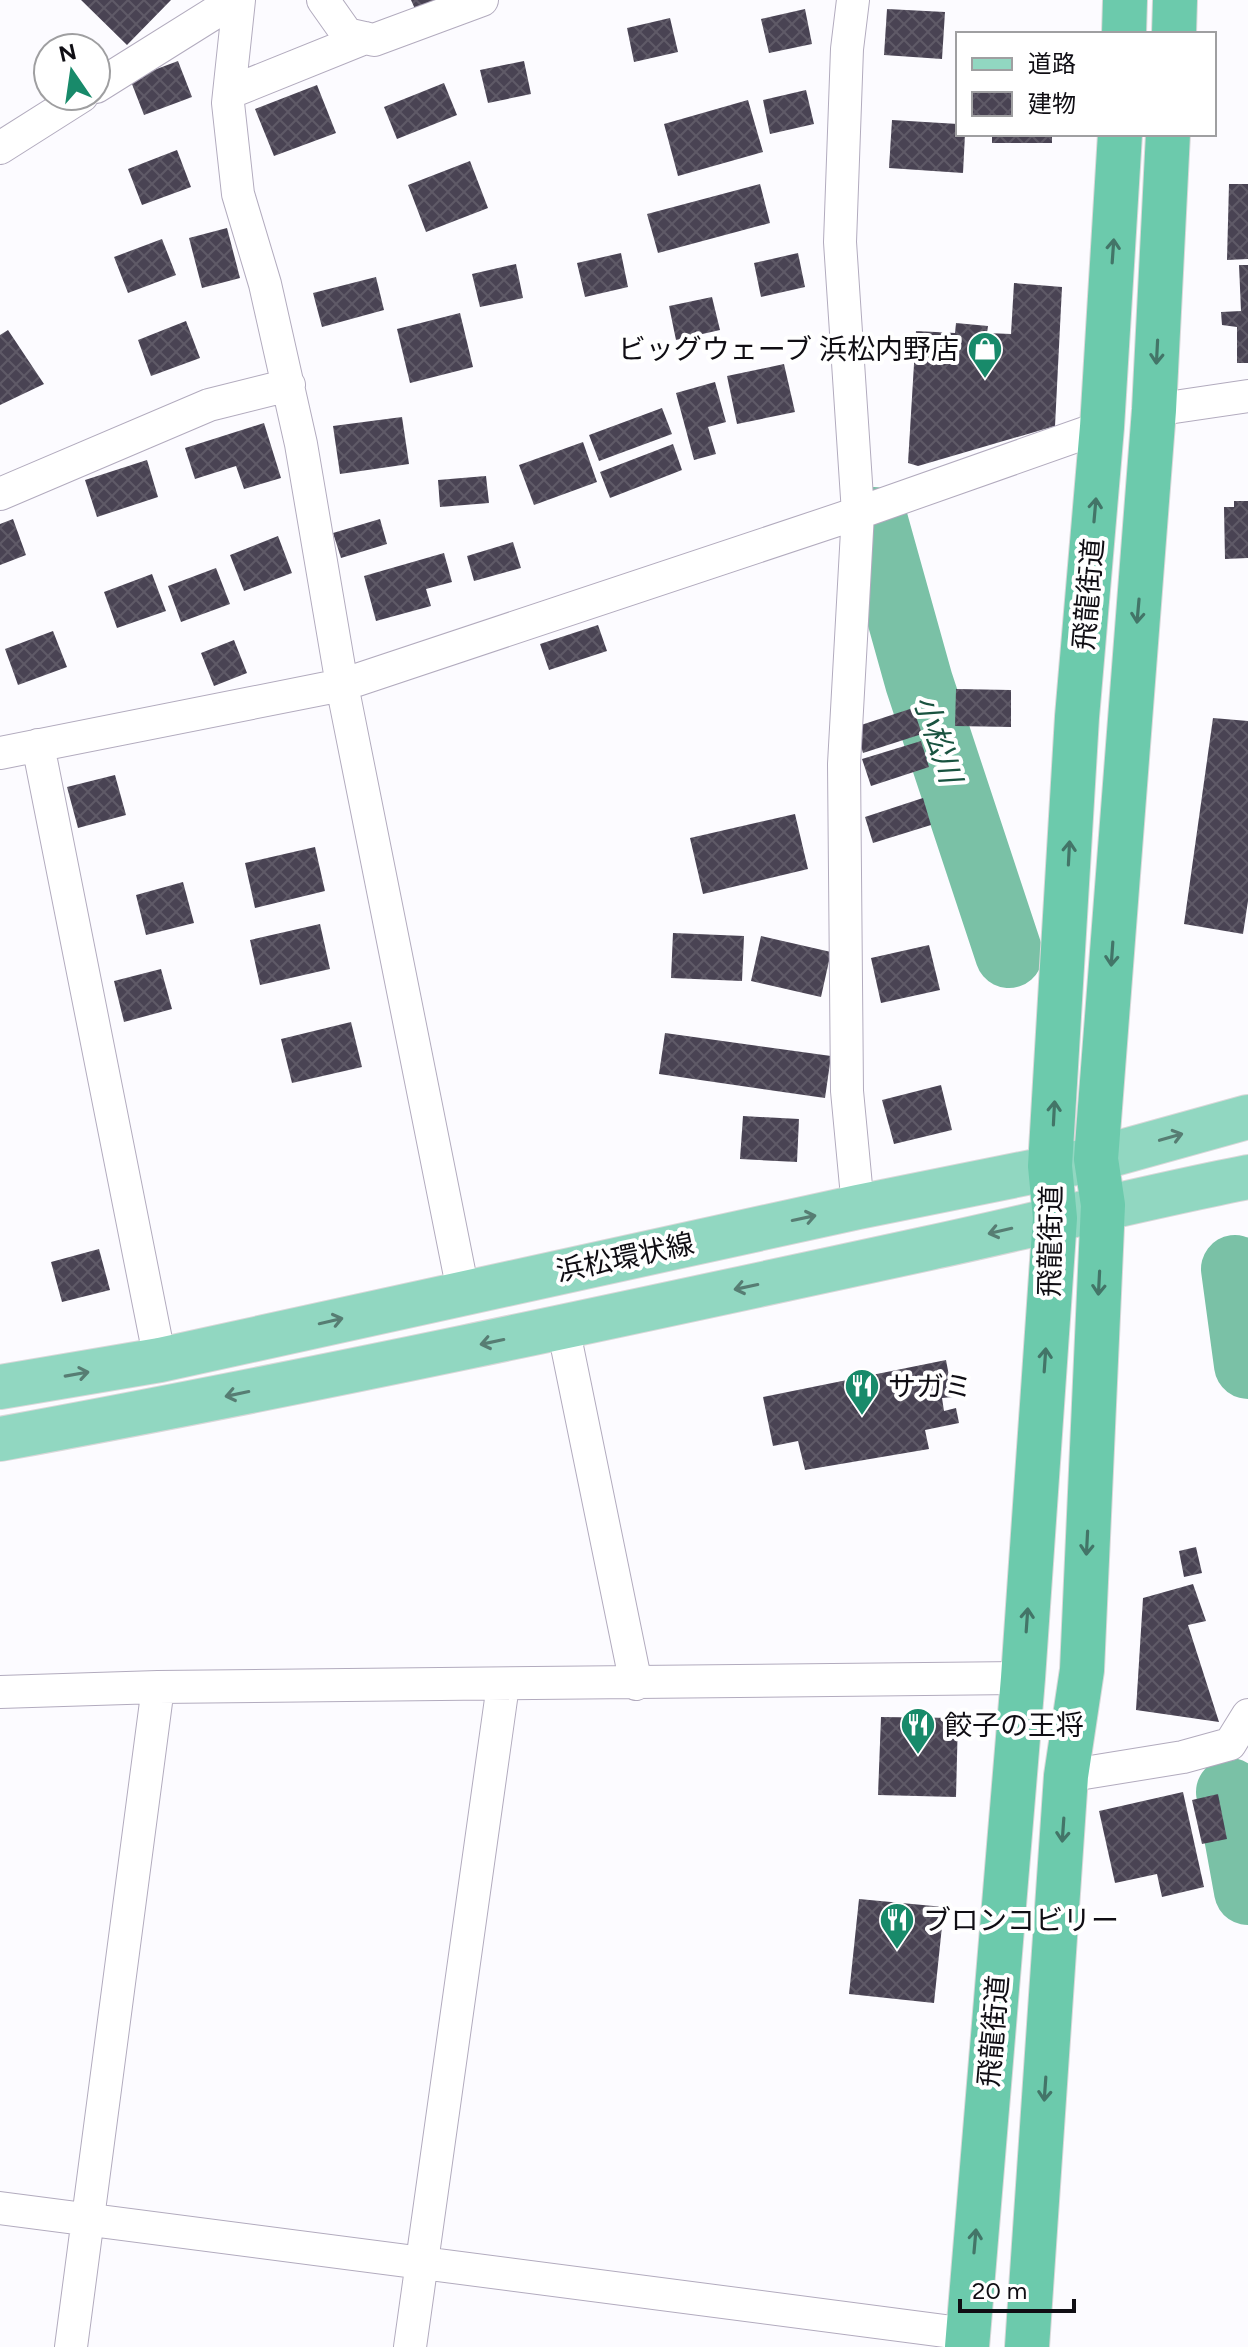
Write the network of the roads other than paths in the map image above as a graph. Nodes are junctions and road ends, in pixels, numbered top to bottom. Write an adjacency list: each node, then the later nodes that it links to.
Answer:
1 (237, 0): 10 (street); 11 (street)
2 (323, 0): 9 (street)
3 (482, 0): 9 (street)
4 (853, 0): 21 (street)
5 (1125, 0): 7 (highway)
6 (1175, 0): 8 (highway)
7 (1124, 32)
8 (1174, 32)
9 (365, 38): 11 (street)
10 (112, 77)
11 (231, 92): 16 (street)
12 (57, 112): 15 (street)
13 (1120, 136): 19 (highway, 飛龍街道, one-way to 13)
14 (1168, 136): 18 (highway, 飛龍街道, one-way to 18)
15 (0, 148)
16 (289, 385): 20 (street); 22 (street)
17 (1248, 396): 18 (street)
18 (1154, 410): 26 (highway, 飛龍街道, one-way to 26)
19 (1102, 427): 21 (street); 27 (highway, 飛龍街道, one-way to 19)
20 (0, 494)
21 (858, 513): 22 (street); 30 (street)
22 (342, 685): 23 (street); 32 (street)
23 (38, 745): 24 (street); 34 (street)
24 (0, 753)
25 (1248, 1117): 26 (main road, 浜松環状線, one-way to 25)
26 (1096, 1159): 27 (main road, 浜松環状線); 29 (highway, 飛龍街道)
27 (1050, 1166): 30 (main road, 浜松環状線); 31 (highway, 飛龍街道)
28 (1248, 1177): 29 (main road, 浜松環状線)
29 (1103, 1205): 31 (main road, 浜松環状線); 43 (highway, 飛龍街道, one-way to 43)
30 (858, 1207): 32 (main road, 浜松環状線, one-way to 30)
31 (1055, 1218): 33 (main road, 浜松環状線, one-way to 33); 37 (highway, 飛龍街道, one-way to 31)
32 (463, 1291): 34 (main road, 浜松環状線, one-way to 32)
33 (563, 1327): 36 (main road, 浜松環状線, one-way to 36); 38 (street)
34 (160, 1360): 35 (main road, 浜松環状線, one-way to 34)
35 (0, 1387)
36 (0, 1439)
37 (1023, 1678): 38 (street); 47 (highway, 飛龍街道, one-way to 37)
38 (636, 1684): 39 (street)
39 (503, 1685): 40 (street); 46 (street)
40 (158, 1687): 41 (street); 45 (street)
41 (0, 1692)
42 (1248, 1715): 43 (street)
43 (1066, 1776): 50 (highway, 飛龍街道, one-way to 50)
44 (0, 2208): 45 (street)
45 (88, 2221): 46 (street); 48 (street)
46 (421, 2262): 47 (street); 49 (street)
47 (967, 2341)
48 (71, 2347)
49 (410, 2347)
50 (1027, 2347)

